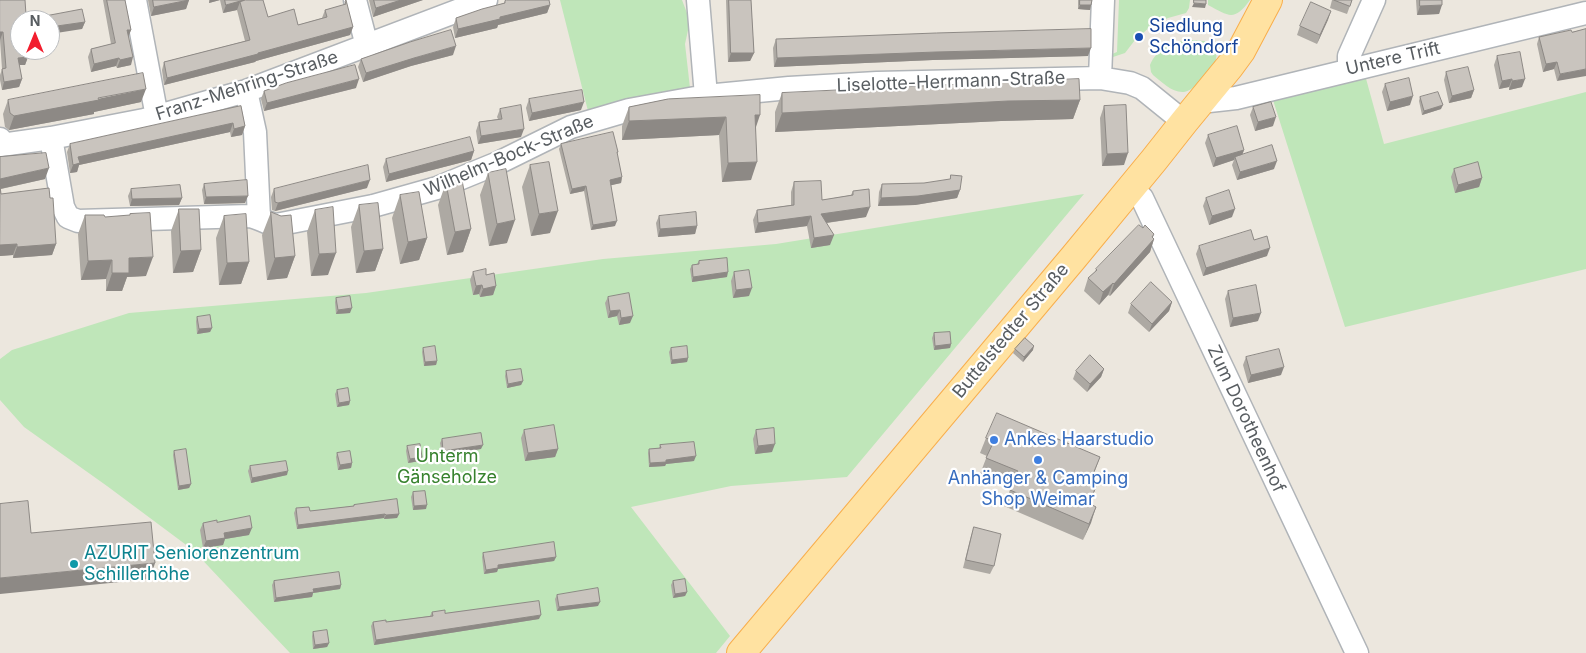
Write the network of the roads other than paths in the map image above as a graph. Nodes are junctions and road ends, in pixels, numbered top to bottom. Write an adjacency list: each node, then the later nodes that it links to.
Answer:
1 (134, 0): 15 (street)
2 (355, 0): 9 (street)
3 (486, 0): 9 (street, Franz-Mehring-Straße)
4 (698, 0): 13 (street)
5 (1103, 0): 11 (street)
6 (1268, 0): 14 (main road, Buttelstedter Straße)
7 (1374, 0): 10 (street)
8 (1586, 13): 10 (street, Untere Trift)
9 (367, 46): 12 (street, Franz-Mehring-Straße)
10 (1348, 70): 14 (street, Untere Trift)
11 (1100, 78): 13 (street, Liselotte-Herrmann-Straße); 14 (street, Liselotte-Herrmann-Straße)
12 (246, 91): 15 (street, Franz-Mehring-Straße); 19 (street)
13 (706, 96): 19 (street, Wilhelm-Bock-Straße)
14 (1192, 112): 18 (main road, Buttelstedter Straße)
15 (157, 117): 16 (street, Franz-Mehring-Straße)
16 (51, 138): 17 (street, Franz-Mehring-Straße); 19 (street, Wilhelm-Bock-Straße)
17 (0, 142)
18 (1130, 189): 20 (main road, Buttelstedter Straße); 21 (street, Zum Dorotheenhof)
19 (259, 218)
20 (741, 653)
21 (1357, 653)

